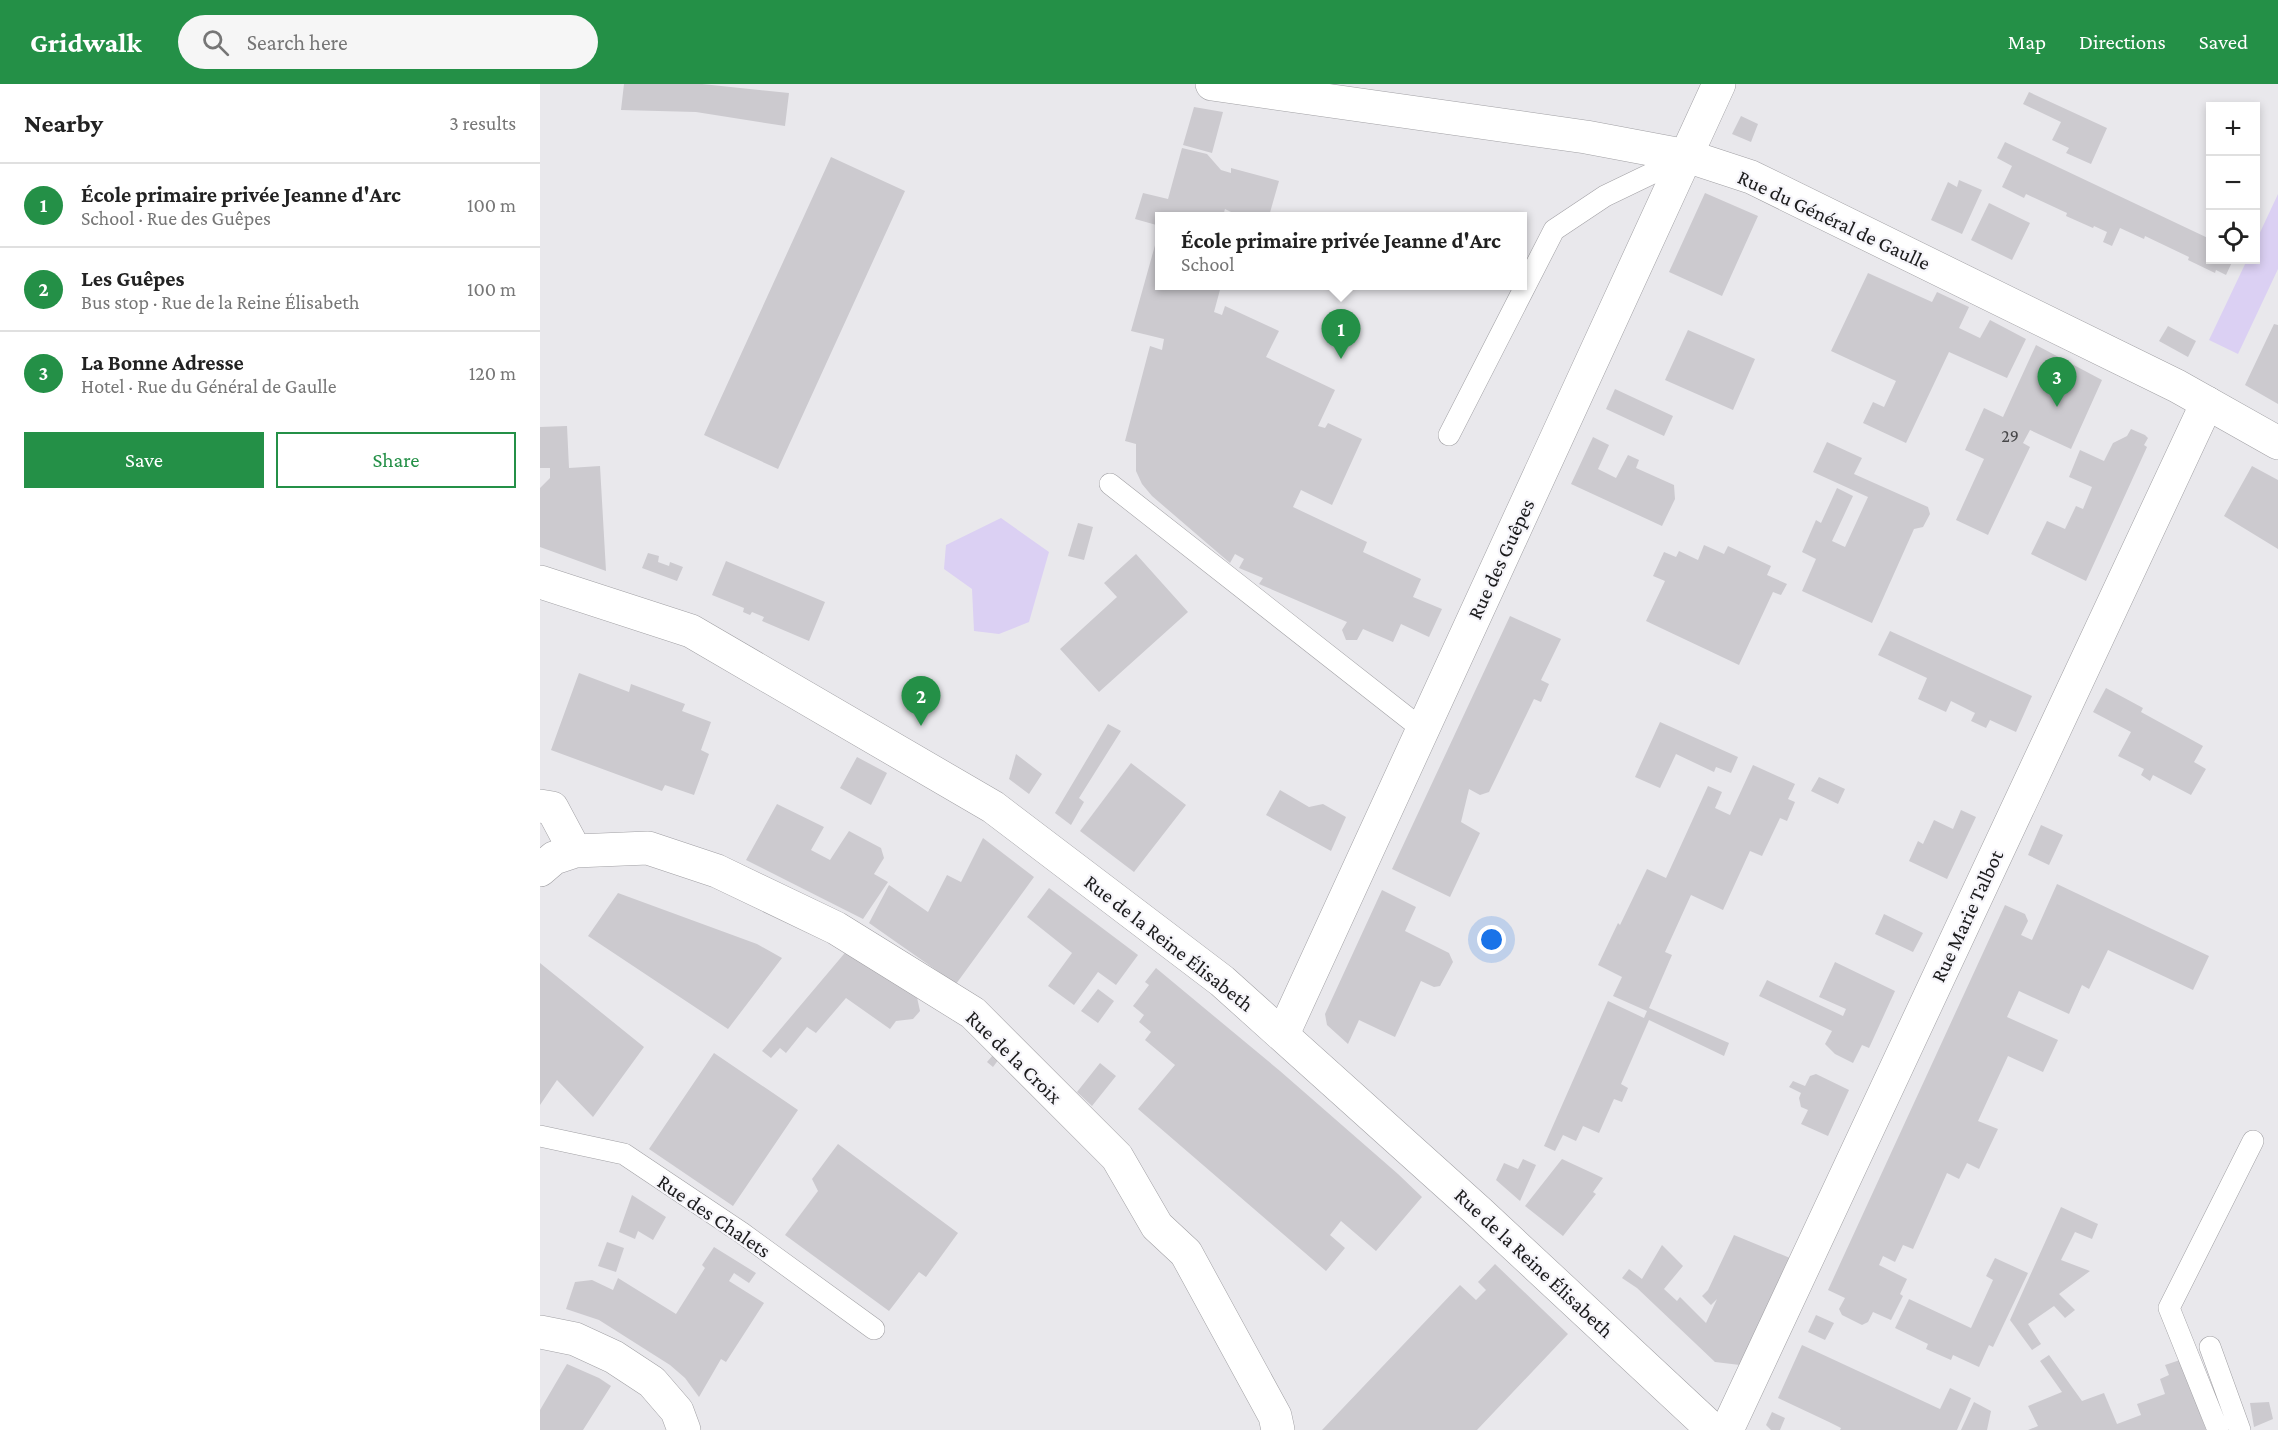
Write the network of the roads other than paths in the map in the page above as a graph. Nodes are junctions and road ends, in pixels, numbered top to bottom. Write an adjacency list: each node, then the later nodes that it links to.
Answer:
1 (1212, 84): 3 (street, Rue du Général de Gaulle)
2 (1719, 84): 3 (street, Rue des Guêpes)
3 (1687, 156): 4 (lane); 6 (street, Rue du Général de Gaulle); 11 (street, Rue des Guêpes)
4 (1527, 283)
5 (1523, 290): 7 (lane)
6 (2206, 403): 8 (street, Rue du Général de Gaulle); 24 (street, Rue Marie Talbot)
7 (1449, 435)
8 (2278, 443)
9 (1110, 484): 11 (lane)
10 (540, 582): 15 (street, Rue de la Reine Élisabeth)
11 (1422, 729): 15 (street, Rue des Guêpes)
12 (540, 806): 13 (street)
13 (575, 850): 14 (street, Rue de la Croix); 22 (street, Rue de la Croix)
14 (540, 870)
15 (1283, 1034): 23 (street, Rue de la Reine Élisabeth)
16 (540, 1136): 18 (lane, Rue des Chalets)
17 (2253, 1142): 25 (lane)
18 (874, 1329)
19 (540, 1332): 21 (street)
20 (2210, 1347): 26 (lane)
21 (684, 1430)
22 (1278, 1430)
23 (1713, 1430)
24 (1727, 1430)
25 (2218, 1430)
26 (2240, 1430)

